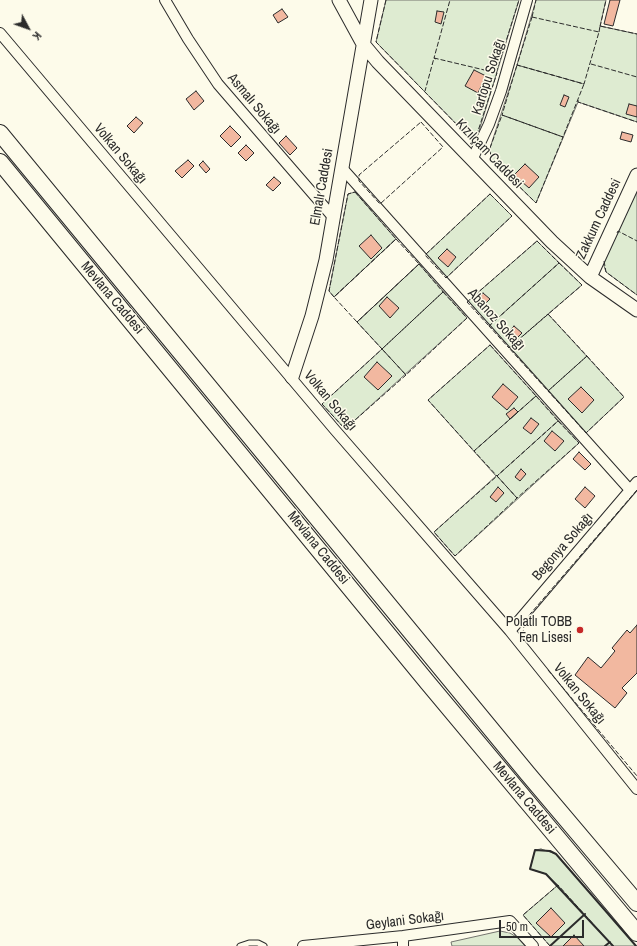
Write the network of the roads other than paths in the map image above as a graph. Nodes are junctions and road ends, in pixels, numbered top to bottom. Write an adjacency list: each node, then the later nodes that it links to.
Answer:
1 (165, 0): 12 (street, Asmalı Sokağı)
2 (339, 0): 6 (street, Kızılçam Caddesi)
3 (371, 0): 6 (street, Elmalı Caddesi)
4 (527, 0): 8 (street, Kartopu Sokağı)
5 (0, 33): 15 (street, Volkan Sokağı)
6 (363, 44): 8 (street, Kızılçam Caddesi); 10 (street, Elmalı Caddesi)
7 (0, 133): 20 (main road, Mevlana Caddesi)
8 (472, 160): 13 (street, Kızılçam Caddesi)
9 (0, 162): 21 (main road, Mevlana Caddesi)
10 (342, 168): 12 (street, Elmalı Caddesi); 17 (street, Abanoz Sokağı)
11 (637, 175): 13 (street, Zakkum Caddesi)
12 (333, 217): 15 (street, Elmalı Caddesi)
13 (590, 276): 14 (street, Kızılçam Caddesi)
14 (637, 310)
15 (292, 377): 18 (street, Volkan Sokağı)
16 (637, 482): 17 (street, Begonya Sokağı)
17 (630, 490): 18 (street, Begonya Sokağı)
18 (510, 631): 19 (street, Volkan Sokağı)
19 (637, 789)
20 (637, 903)
21 (637, 933)
22 (403, 941): 25 (street, Geylani Sokağı); 26 (street, Geylani Sokağı)
23 (240, 946): 24 (lane)
24 (264, 946)
25 (303, 946)
26 (533, 946)

